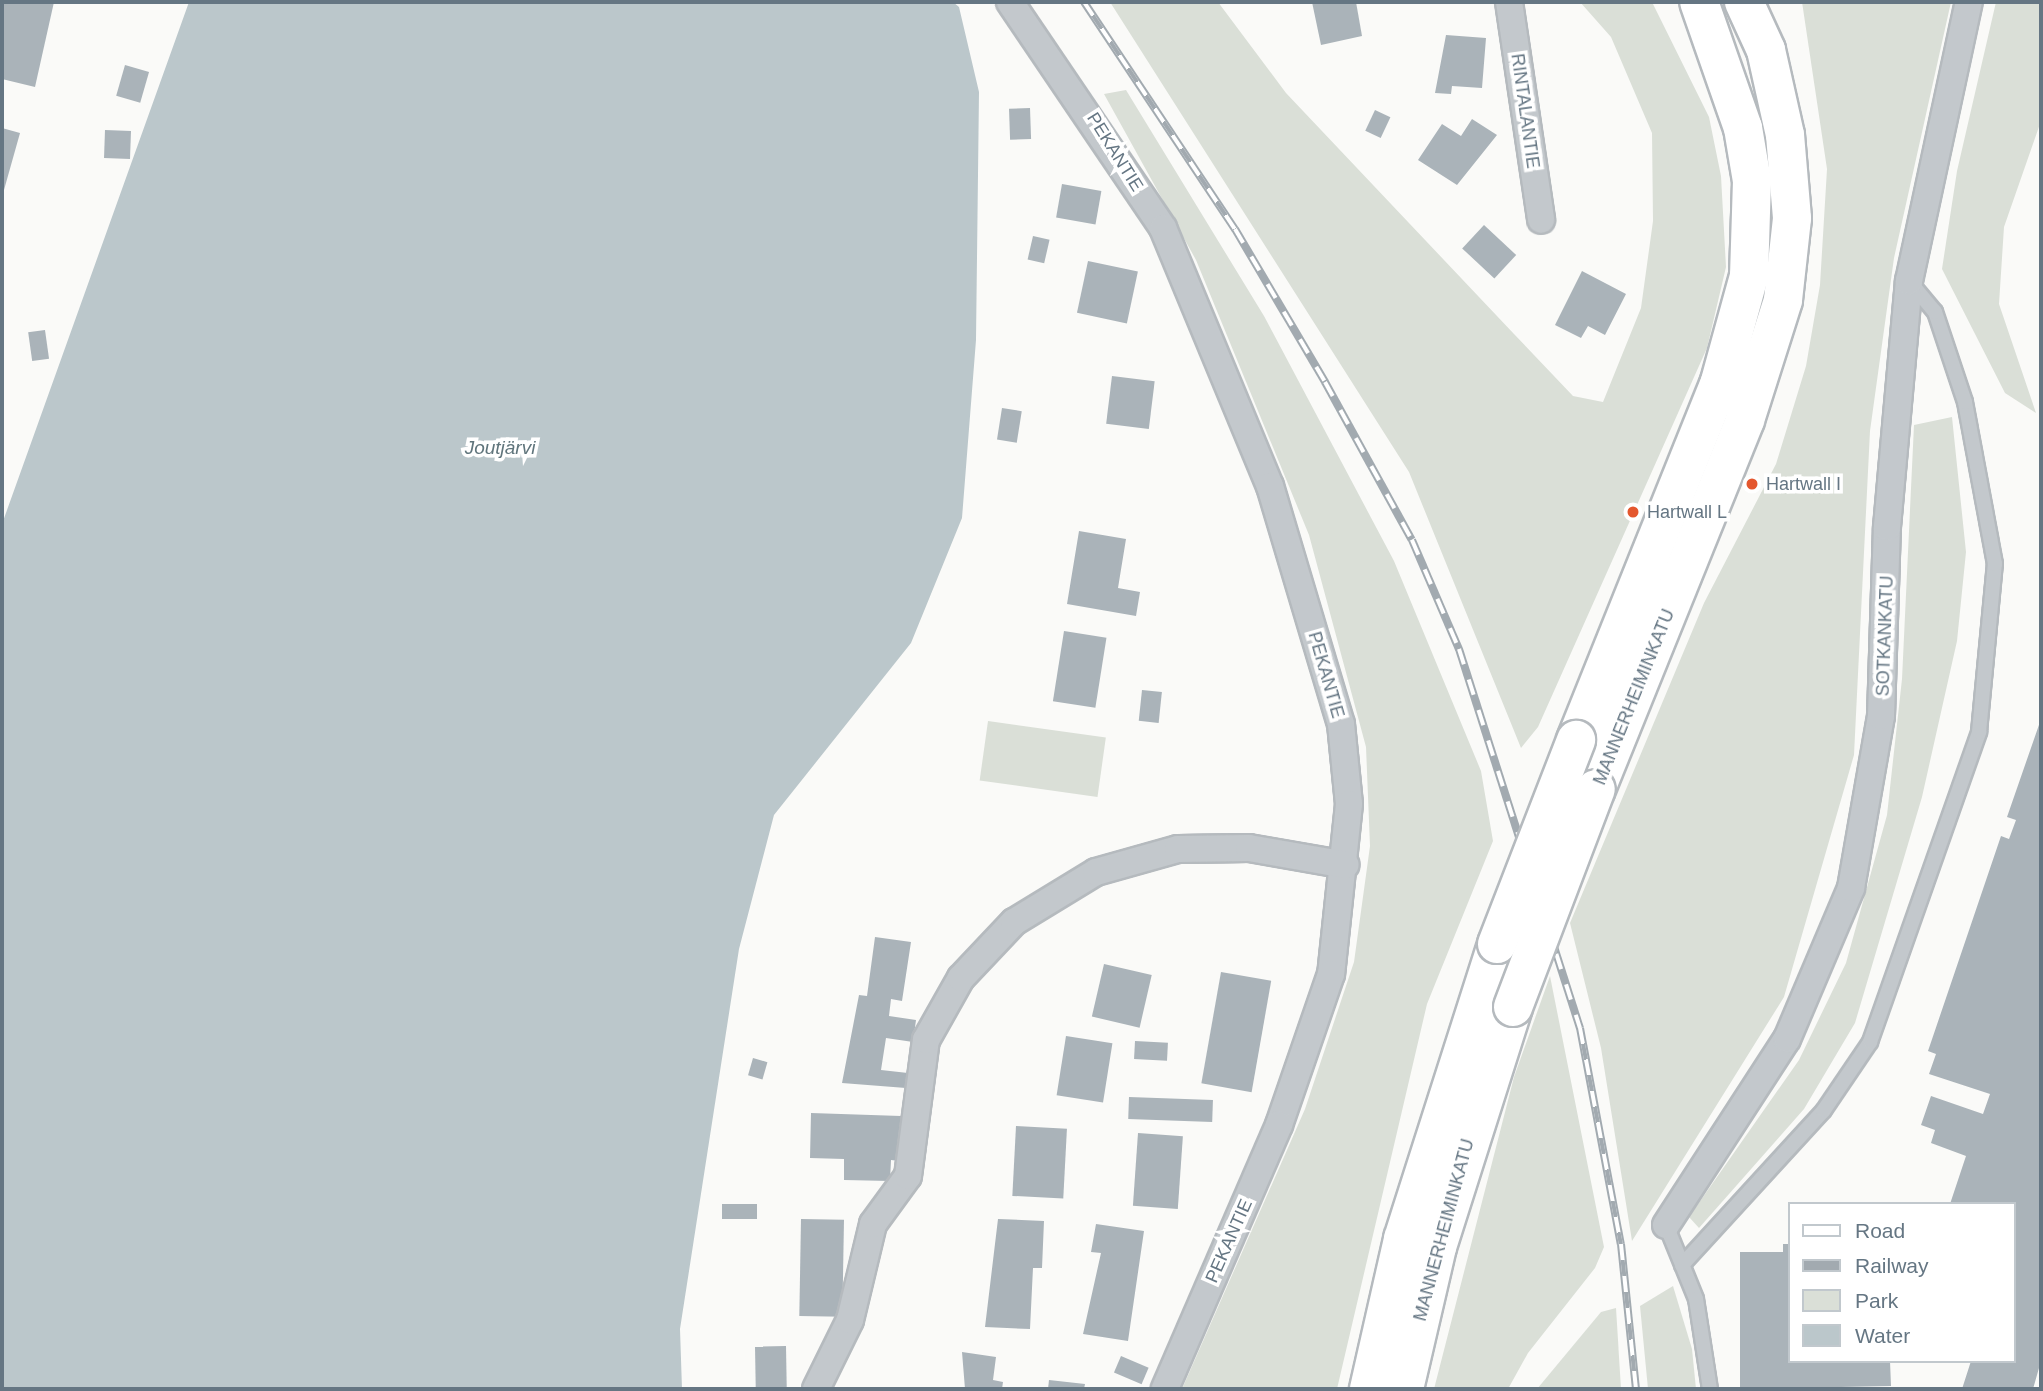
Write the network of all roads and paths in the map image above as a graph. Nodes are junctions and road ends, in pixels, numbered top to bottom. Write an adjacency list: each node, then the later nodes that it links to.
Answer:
1 (1010, 2): 8 (street, PEKANTIE)
2 (1509, 2): 6 (street, RINTALANTIE)
3 (1699, 2): 13 (main road, MANNERHEIMINKATU, bridge)
4 (1744, 2): 14 (main road, MANNERHEIMINKATU, bridge)
5 (1969, 2): 7 (street, SOTKANKATU)
6 (1541, 220)
7 (1909, 281): 9 (street, SOTKANKATU); 10 (lane)
8 (1346, 865): 11 (street); 12 (street, PEKANTIE)
9 (1666, 1225): 10 (lane)
10 (1682, 1265): 15 (lane)
11 (816, 1389)
12 (1164, 1389)
13 (1368, 1389)
14 (1404, 1389)
15 (1710, 1389)

